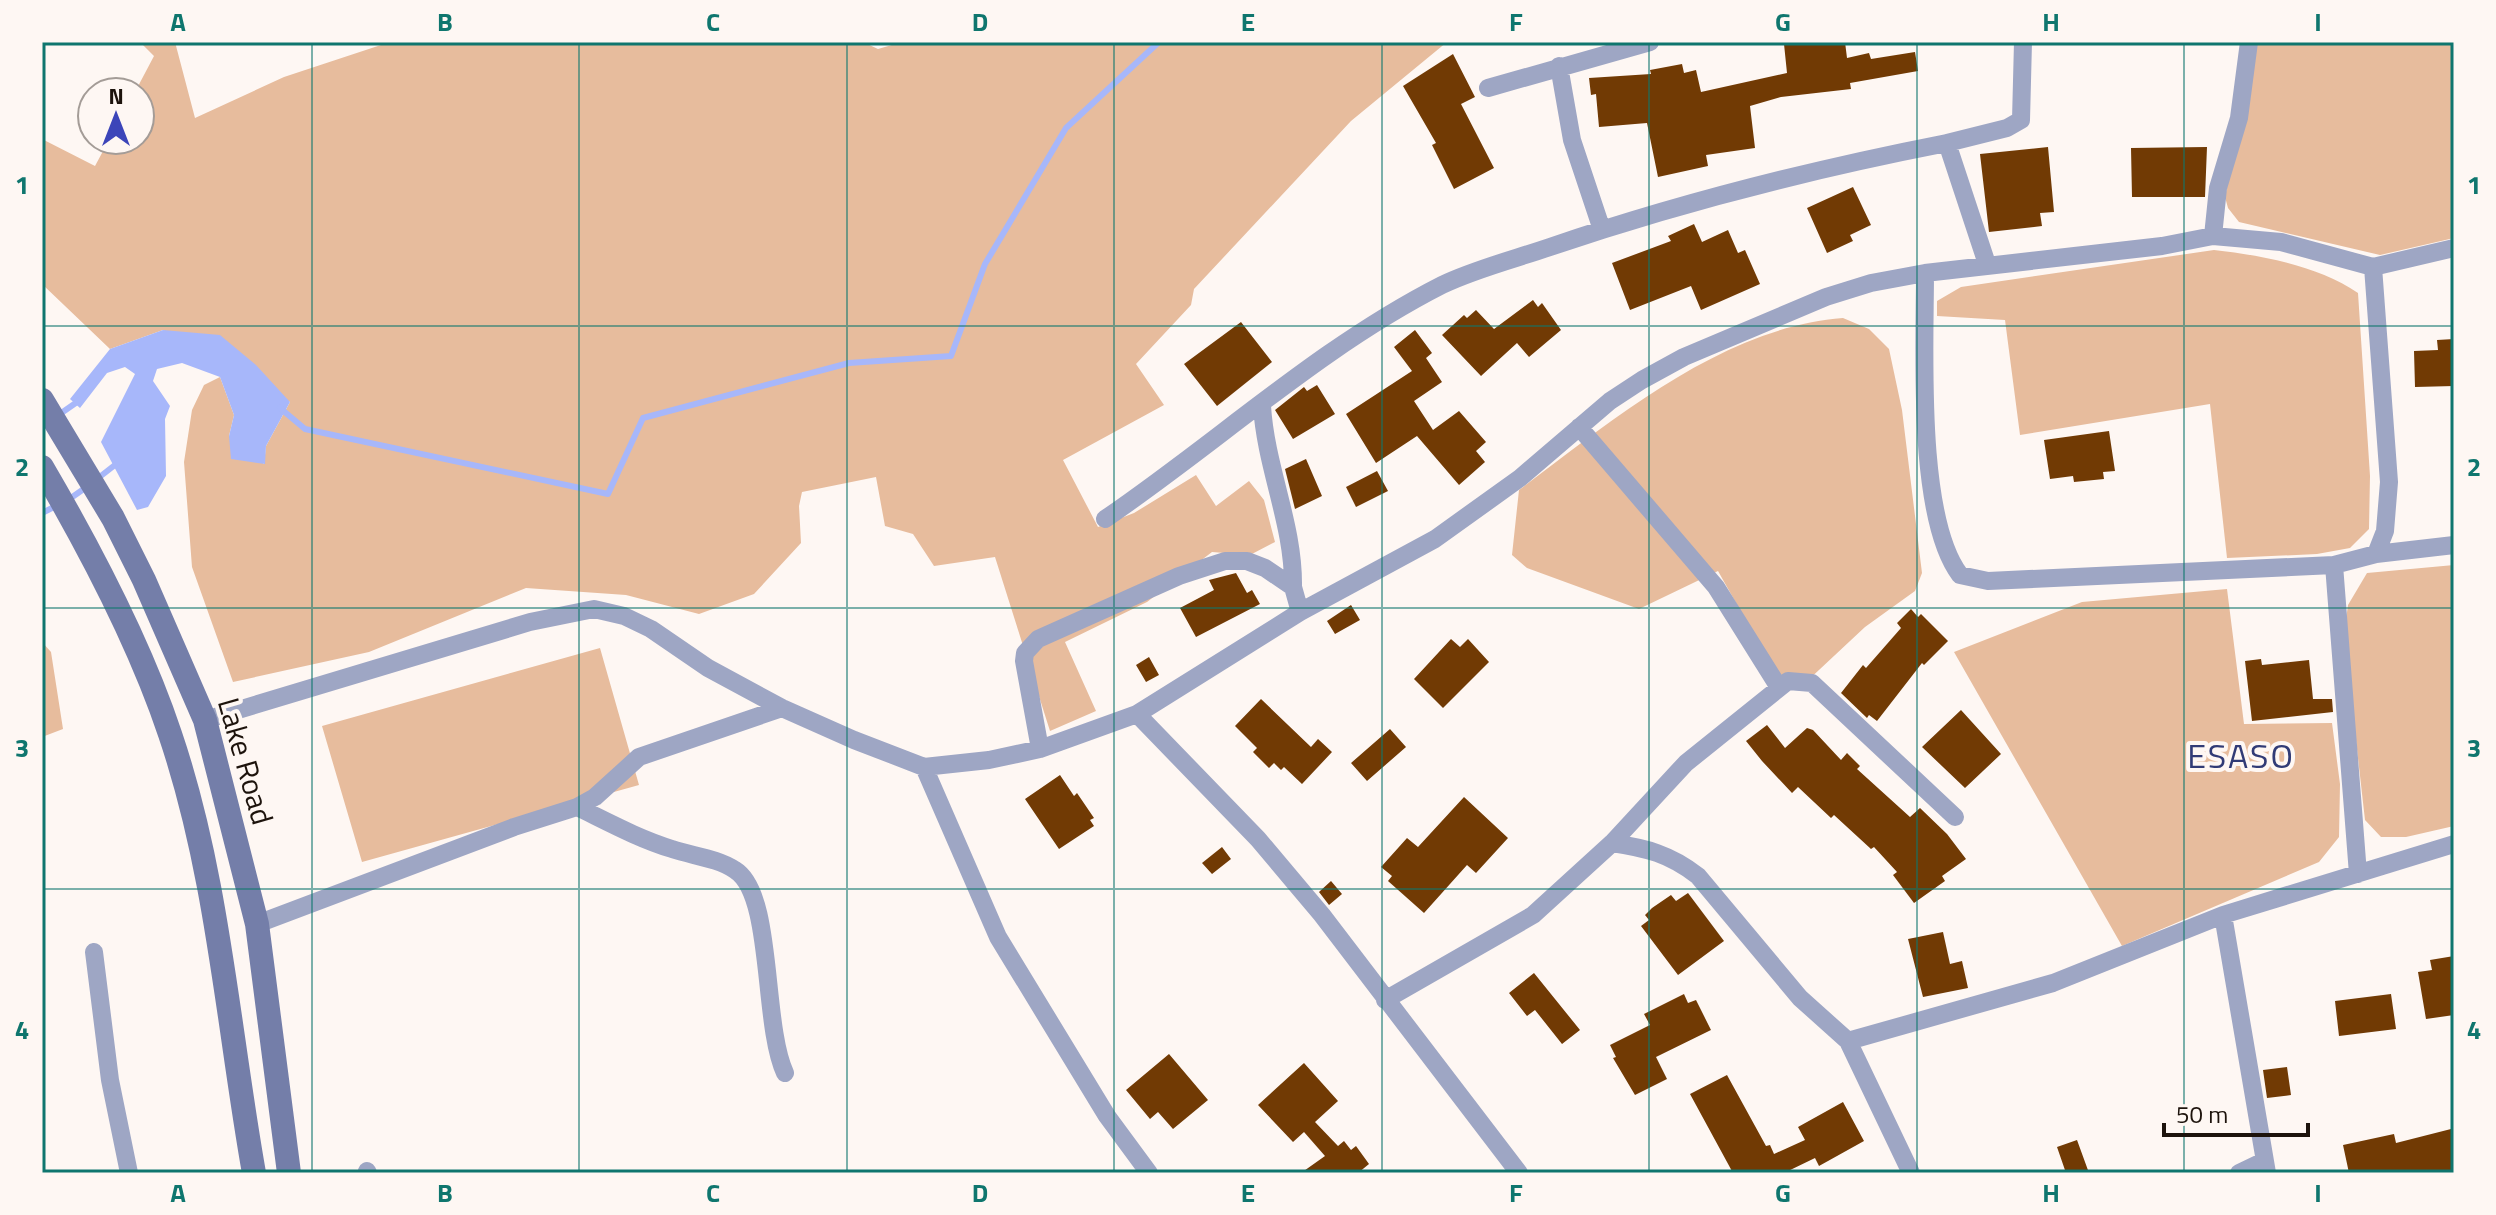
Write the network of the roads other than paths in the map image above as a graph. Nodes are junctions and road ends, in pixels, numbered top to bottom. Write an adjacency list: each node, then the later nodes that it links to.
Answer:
1 (1650, 42): 4 (street)
2 (2023, 42): 6 (street)
3 (2249, 42): 8 (street)
4 (1559, 66): 5 (street); 7 (street)
5 (1488, 88)
6 (1947, 143): 7 (street); 10 (street)
7 (1602, 230): 13 (street)
8 (2213, 236): 10 (street); 11 (street)
9 (2454, 248): 11 (street)
10 (1987, 264): 12 (street)
11 (2373, 267): 19 (street)
12 (1925, 273): 15 (street); 20 (street)
13 (1262, 406): 17 (street); 21 (street)
14 (47, 407): 26 (main road, Lake Road)
15 (1579, 427): 22 (street); 23 (street)
16 (42, 467): 42 (main road)
17 (1105, 519)
18 (2454, 545): 19 (street)
19 (2376, 554): 20 (street)
20 (2334, 565): 33 (street)
21 (1293, 587): 22 (street); 27 (street)
22 (1300, 612): 25 (street)
23 (1778, 686): 30 (street); 31 (street)
24 (782, 708): 26 (street); 28 (street); 29 (street)
25 (1137, 714): 27 (street); 37 (street)
26 (205, 720): 35 (main road, Lake Road)
27 (1040, 749): 28 (street)
28 (924, 767): 44 (street)
29 (577, 807): 35 (street); 39 (street)
30 (1955, 817)
31 (1612, 843): 37 (street); 38 (street)
32 (2454, 844): 33 (street)
33 (2358, 874): 34 (street)
34 (2223, 915): 38 (street); 40 (street)
35 (257, 924): 43 (main road, Lake Road)
36 (94, 952): 41 (street)
37 (1385, 1000): 45 (street)
38 (1848, 1041): 46 (street)
39 (785, 1073)
40 (2265, 1167): 47 (street)
41 (129, 1173)
42 (254, 1173)
43 (289, 1173)
44 (1149, 1173)
45 (1519, 1173)
46 (1911, 1173)
47 (2239, 1173)

